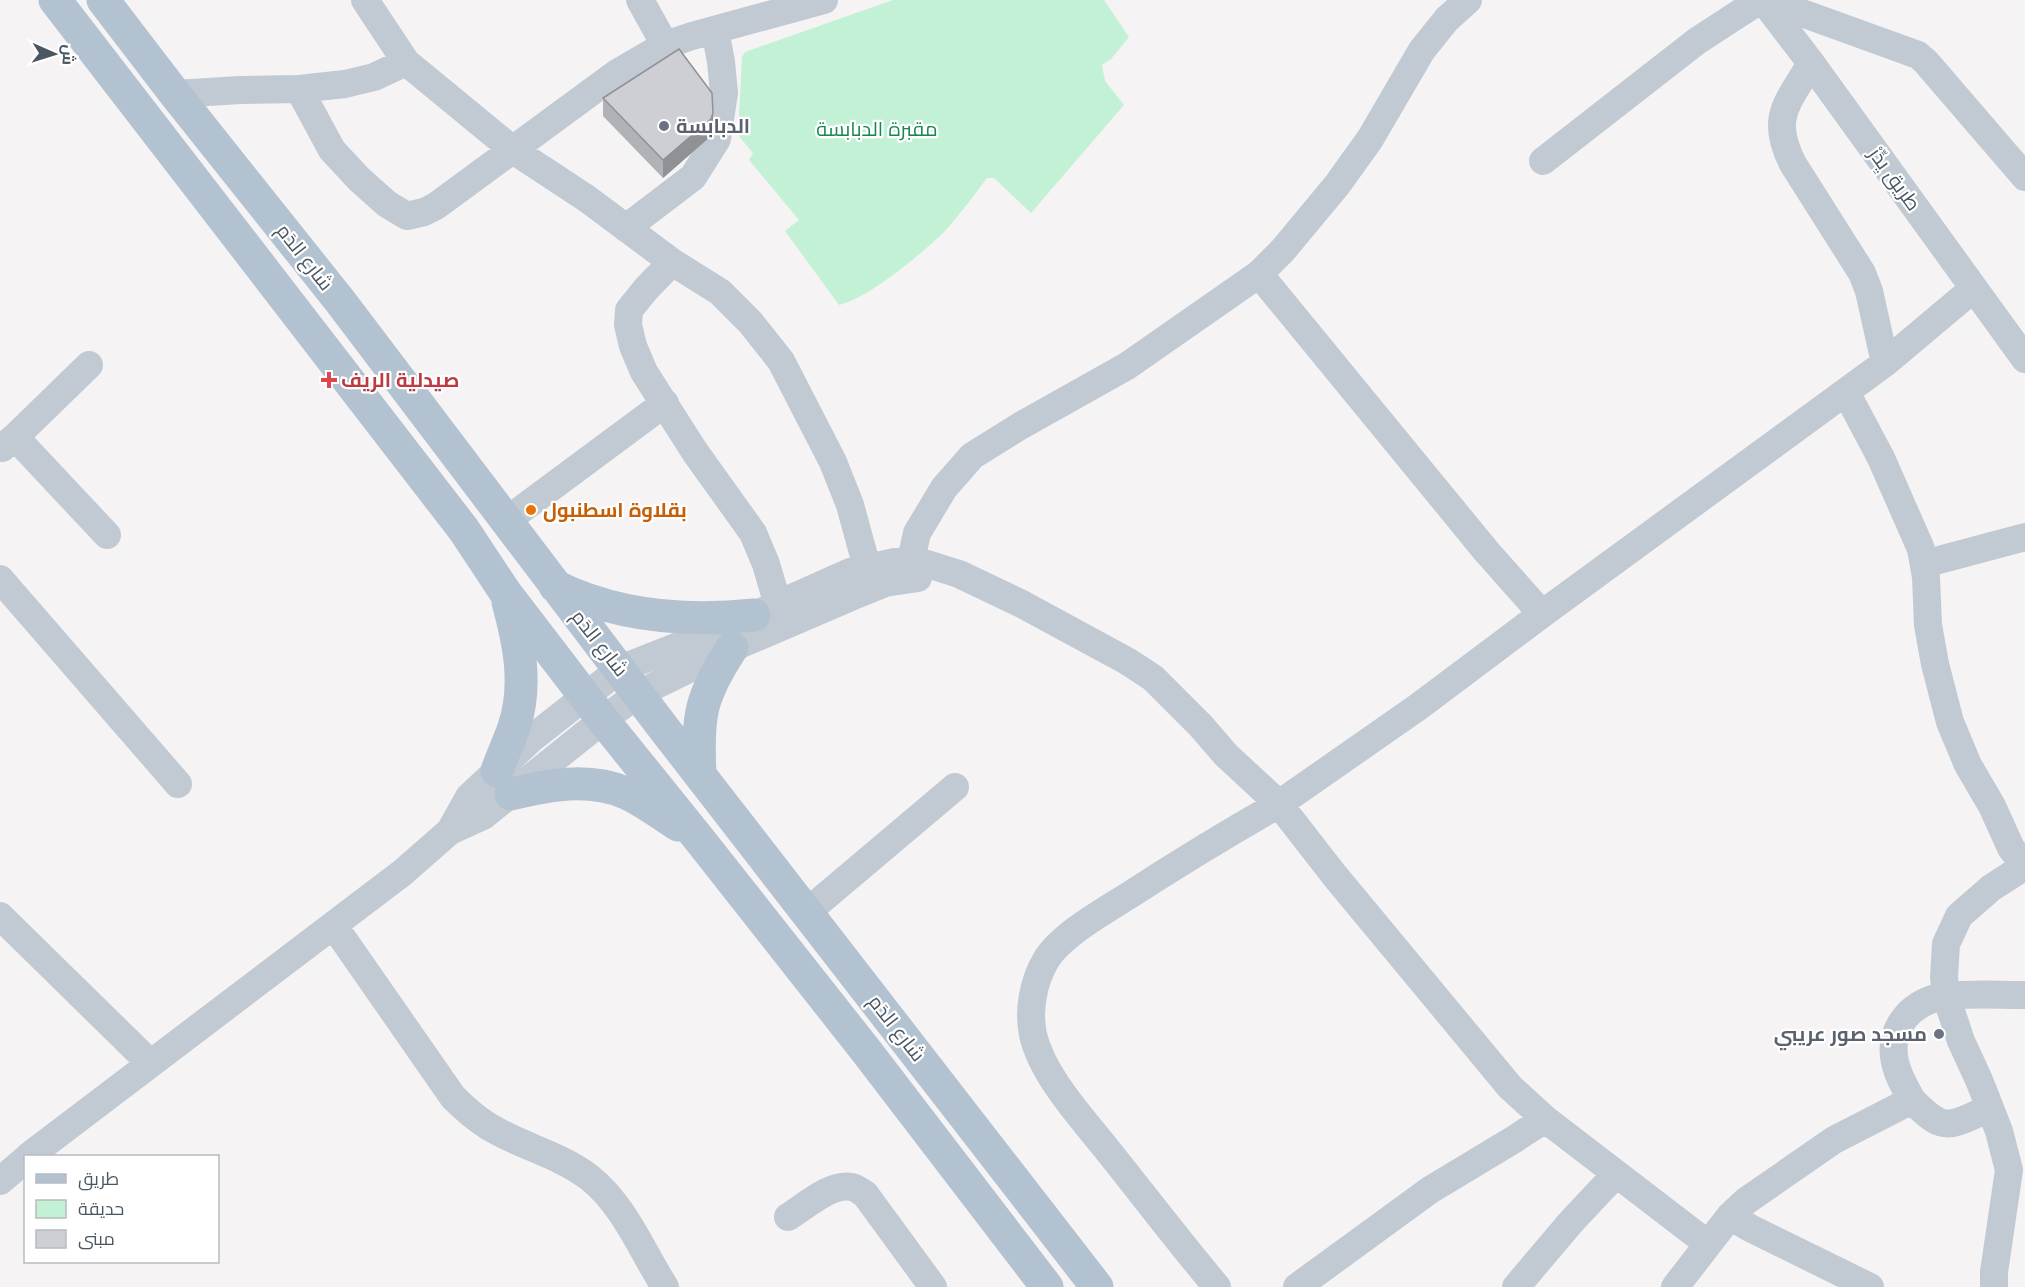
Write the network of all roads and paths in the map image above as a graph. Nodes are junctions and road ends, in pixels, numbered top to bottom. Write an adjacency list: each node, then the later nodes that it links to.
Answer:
1 (55, 0): 36 (main road, شارع الدَم)
2 (103, 0): 14 (main road, شارع الدَم)
3 (365, 0): 11 (street)
4 (640, 0): 10 (street)
5 (824, 0): 8 (street)
6 (1468, 0): 20 (street)
7 (1763, 0): 12 (street, طريق يِدِّرْ); 16 (street); 17 (street)
8 (755, 10): 9 (street)
9 (715, 30): 10 (street); 18 (street)
10 (665, 45): 15 (street)
11 (406, 62): 13 (street); 15 (street)
12 (1811, 63): 21 (street, طريق يِدِّرْ); 23 (street)
13 (299, 89): 14 (street); 15 (street)
14 (175, 94): 28 (main road, شارع الدَم)
15 (513, 150): 18 (street)
16 (1543, 161)
17 (2025, 177)
18 (626, 228): 19 (street)
19 (672, 262): 26 (street); 32 (street)
20 (1259, 274): 33 (street); 38 (street)
21 (1973, 289): 22 (street, طريق يِدِّرْ); 23 (street)
22 (2025, 360)
23 (1885, 363): 25 (street)
24 (89, 365): 27 (street)
25 (1846, 392): 31 (street); 38 (street)
26 (665, 403): 28 (street); 37 (street)
27 (8, 443): 29 (street)
28 (506, 521): 35 (main road, شارع الدَم)
29 (107, 535)
30 (2025, 537): 31 (street)
31 (1924, 564): 48 (street)
32 (867, 567): 33 (street); 37 (street)
33 (908, 570): 39 (street); 46 (street)
34 (0, 579): 44 (street)
35 (555, 586): 37 (main road); 40 (main road, شارع الدَم)
36 (505, 592): 41 (main road, شارع الدَم); 43 (main road)
37 (766, 610): 40 (street)
38 (1542, 614): 46 (street)
39 (732, 648): 40 (street); 42 (main road)
40 (629, 681): 41 (street); 42 (main road, شارع الدَم)
41 (594, 707): 43 (street); 47 (main road, شارع الدَم)
42 (700, 773): 49 (main road, شارع الدَم)
43 (504, 782): 47 (main road); 51 (street)
44 (178, 784)
45 (955, 787): 49 (street)
46 (1279, 804): 57 (street); 70 (street)
47 (699, 839): 68 (main road, شارع الدَم)
48 (2025, 866): 53 (street)
49 (807, 912): 69 (main road, شارع الدَم)
50 (0, 916): 54 (street)
51 (334, 926): 54 (street); 66 (street)
52 (2025, 995): 53 (street)
53 (1946, 996): 55 (street); 56 (street)
54 (150, 1063): 58 (street)
55 (1912, 1100): 56 (street); 63 (street)
56 (1990, 1108): 60 (street)
57 (1545, 1119): 61 (street); 71 (street)
58 (31, 1155)
59 (24, 1161): 62 (street)
60 (2017, 1170): 75 (street)
61 (1616, 1174): 65 (street); 72 (street)
62 (0, 1181)
63 (1730, 1216): 65 (street); 74 (street)
64 (788, 1217): 67 (street)
65 (1708, 1244): 73 (street)
66 (665, 1287)
67 (933, 1287)
68 (1047, 1287)
69 (1096, 1287)
70 (1217, 1287)
71 (1297, 1287)
72 (1516, 1287)
73 (1675, 1287)
74 (1870, 1287)
75 (1994, 1287)

